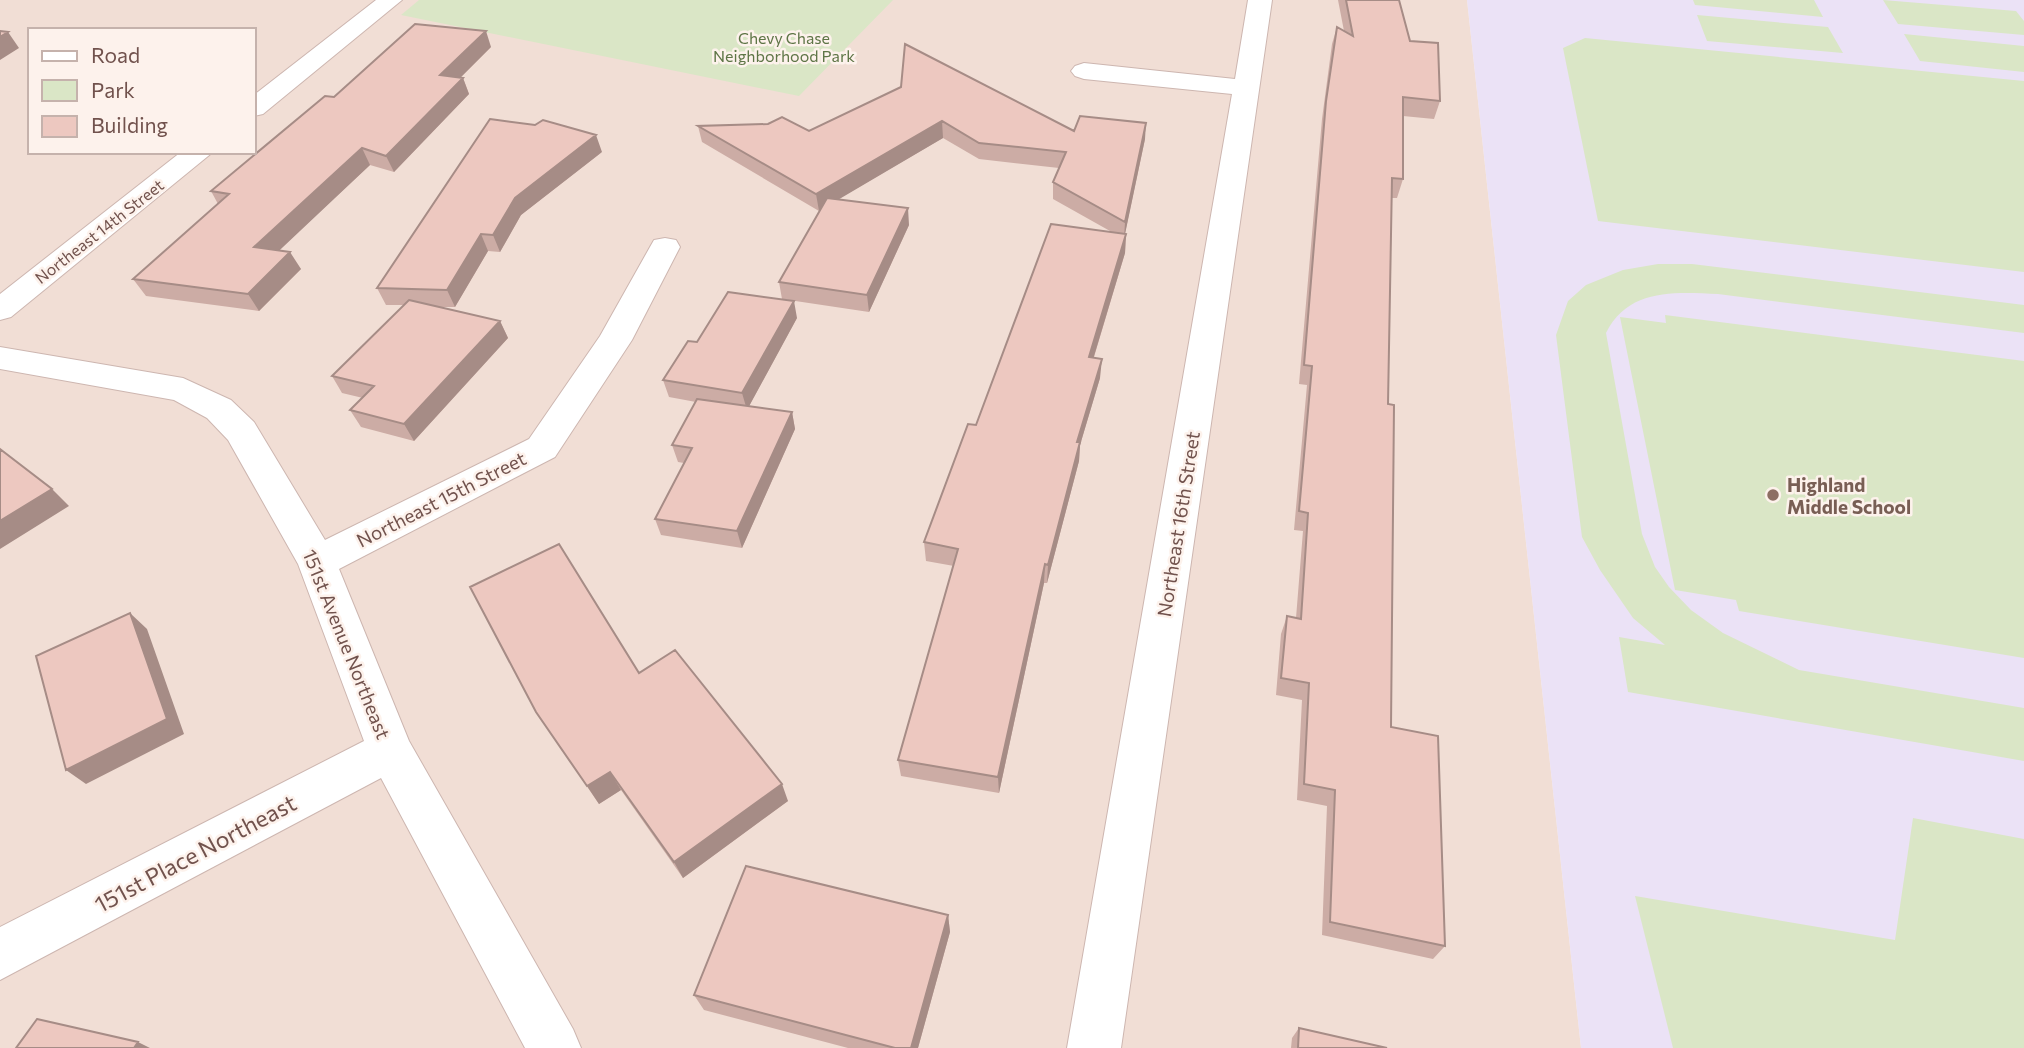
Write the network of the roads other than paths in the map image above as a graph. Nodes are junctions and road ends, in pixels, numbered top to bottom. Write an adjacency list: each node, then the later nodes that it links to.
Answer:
1 (390, 0): 5 (street)
2 (1260, 0): 4 (street, Northeast 16th Street)
3 (1084, 71): 4 (street)
4 (1248, 88): 14 (street, Northeast 16th Street)
5 (256, 106)
6 (195, 154): 8 (street, Northeast 14th Street)
7 (665, 247): 10 (street, Northeast 15th Street)
8 (0, 310)
9 (0, 358): 10 (street, 151st Avenue Northeast)
10 (317, 562): 11 (street, 151st Avenue Northeast)
11 (390, 750): 12 (street, 151st Place Northeast); 13 (street, 151st Avenue Northeast)
12 (0, 954)
13 (554, 1048)
14 (1094, 1048)

